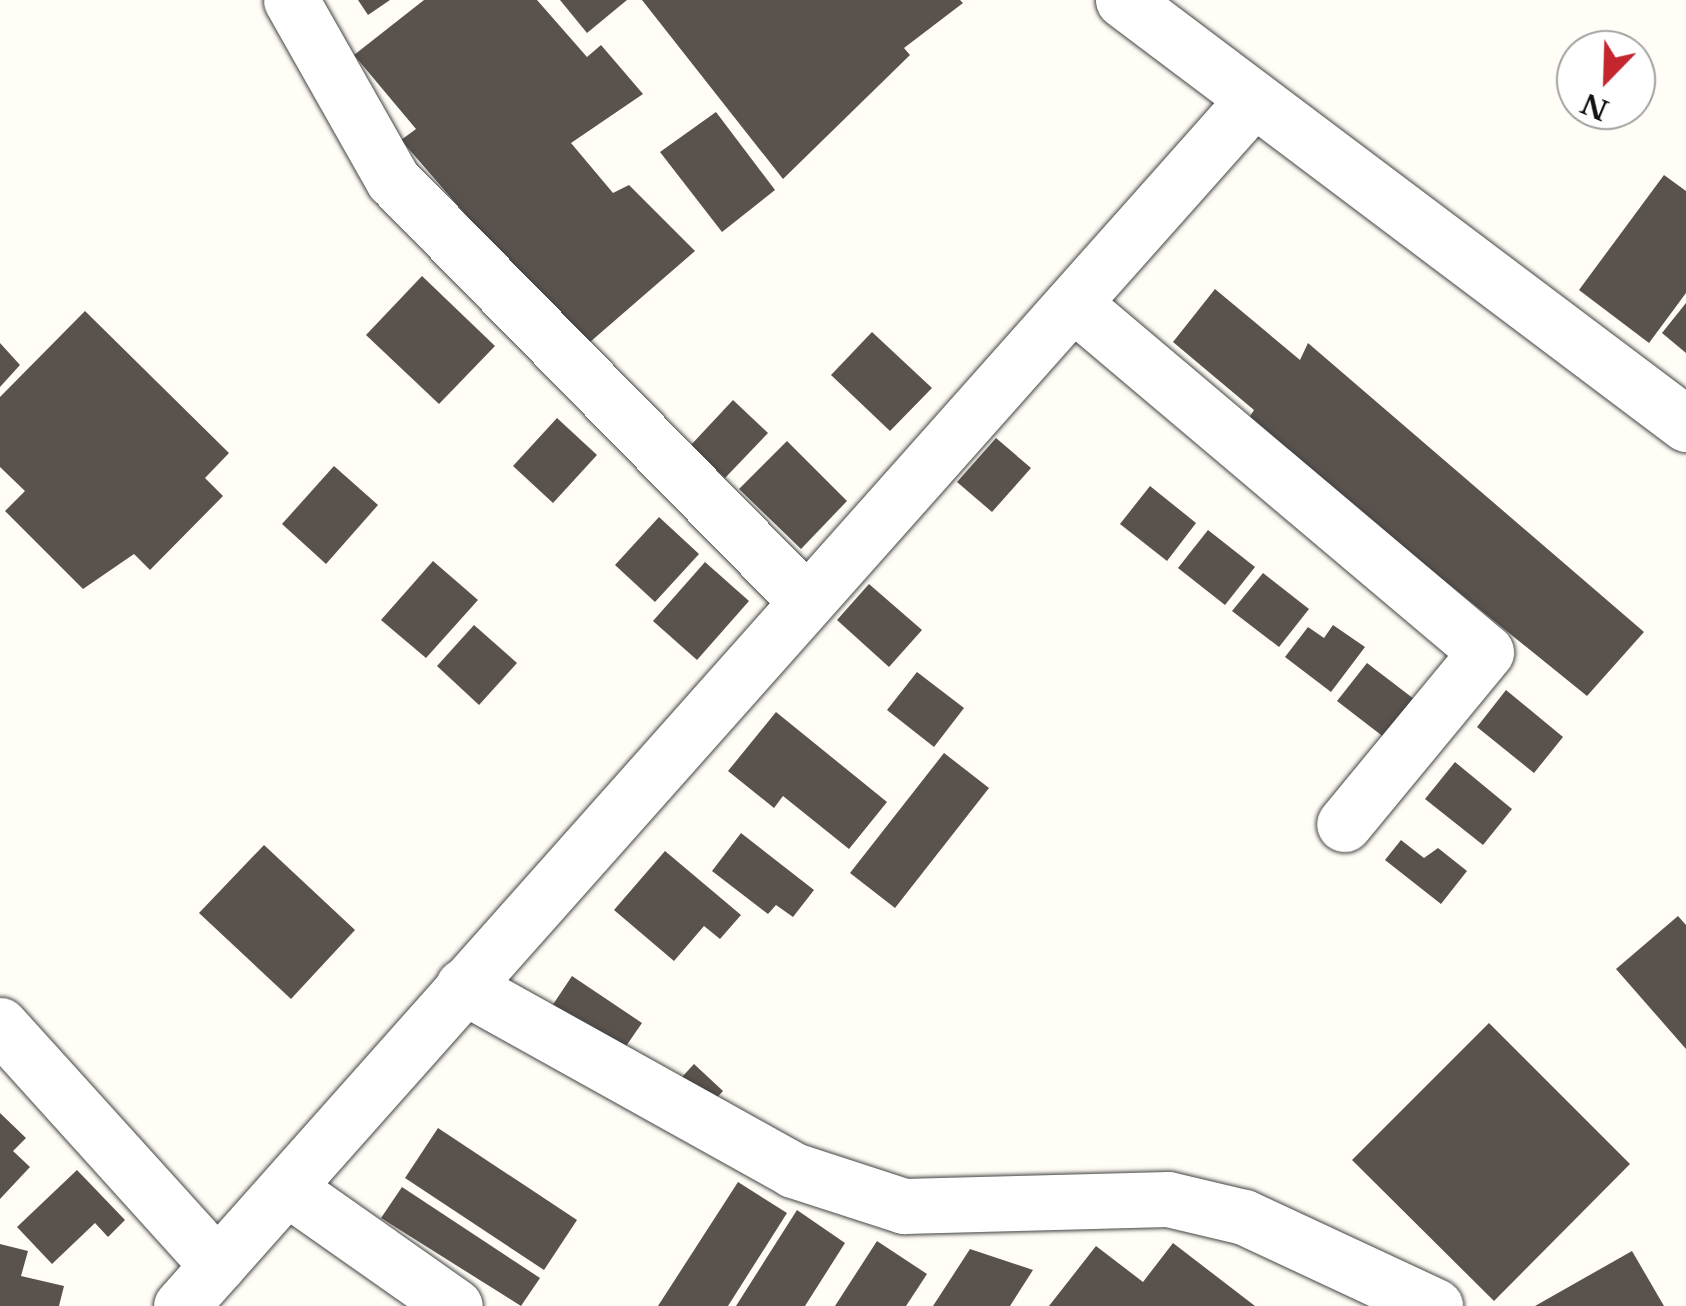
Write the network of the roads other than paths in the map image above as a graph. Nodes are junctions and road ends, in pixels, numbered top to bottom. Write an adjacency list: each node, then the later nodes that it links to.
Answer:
1 (291, 0): 6 (street)
2 (1122, 0): 3 (street)
3 (1252, 101): 4 (street); 5 (street)
4 (1074, 304): 6 (street); 7 (street)
5 (1686, 424)
6 (805, 600): 8 (street)
7 (1344, 824)
8 (463, 986): 10 (street); 14 (street)
9 (0, 1025): 11 (street)
10 (287, 1188): 11 (street); 13 (street)
11 (217, 1265): 12 (street)
12 (181, 1306)
13 (455, 1306)
14 (1435, 1306)

